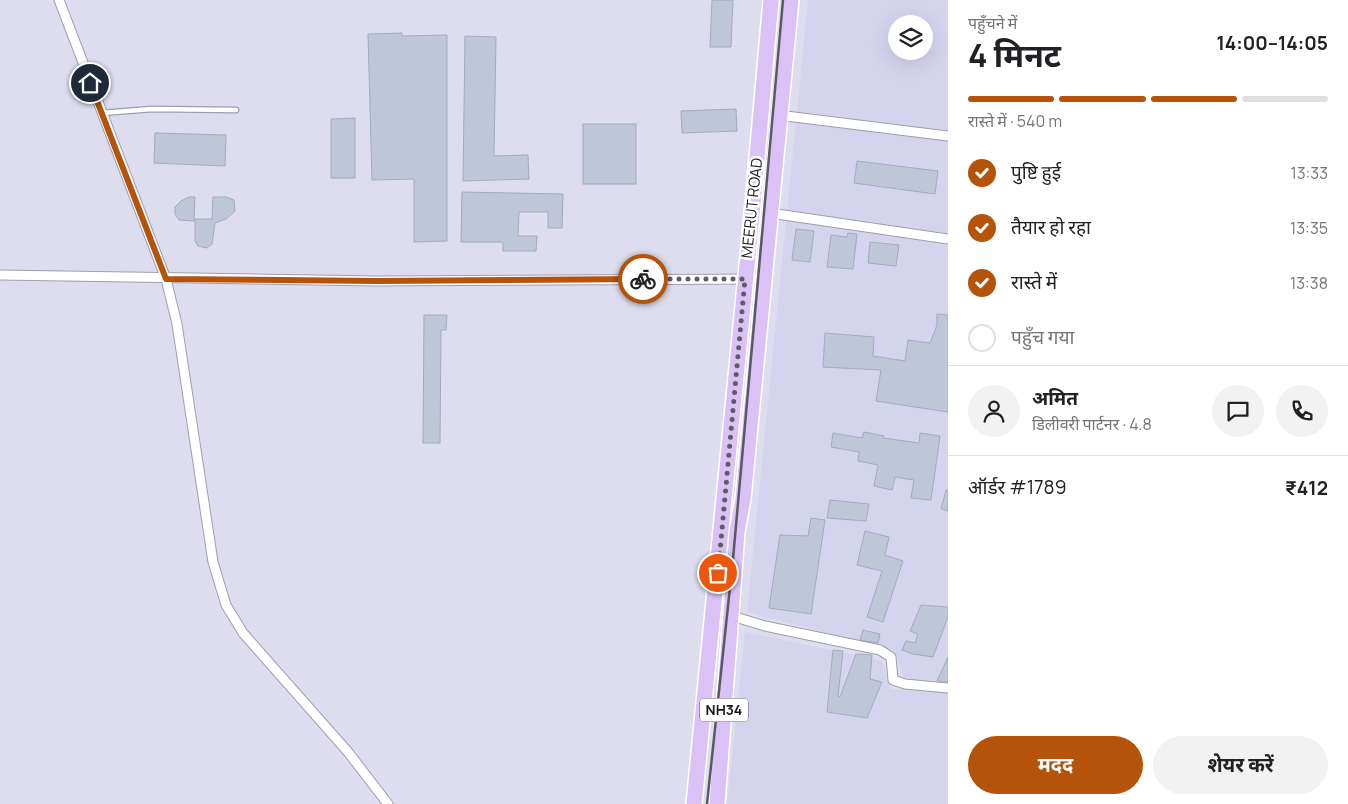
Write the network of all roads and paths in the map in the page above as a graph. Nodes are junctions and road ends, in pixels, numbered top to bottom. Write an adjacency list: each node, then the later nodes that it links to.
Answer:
1 (59, 0): 7 (street)
2 (771, 0): 4 (highway, MEERUT ROAD / NH34)
3 (791, 0): 5 (highway, MEERUT ROAD / NH34)
4 (768, 27): 5 (highway); 14 (highway, MEERUT ROAD / NH34)
5 (788, 28): 8 (highway, MEERUT ROAD / NH34)
6 (236, 110): 7 (lane)
7 (102, 113): 13 (street)
8 (778, 115): 9 (street); 10 (highway, MEERUT ROAD / NH34)
9 (948, 136)
10 (770, 213): 11 (street); 15 (highway, MEERUT ROAD / NH34)
11 (948, 239)
12 (0, 275): 13 (street)
13 (166, 279): 14 (street); 18 (street)
14 (745, 279): 15 (street); 19 (highway, MEERUT ROAD / NH34)
15 (764, 279): 16 (highway, MEERUT ROAD / NH34)
16 (732, 616): 17 (street); 20 (highway, MEERUT ROAD / NH34)
17 (948, 688)
18 (388, 804)
19 (694, 804)
20 (717, 804)

